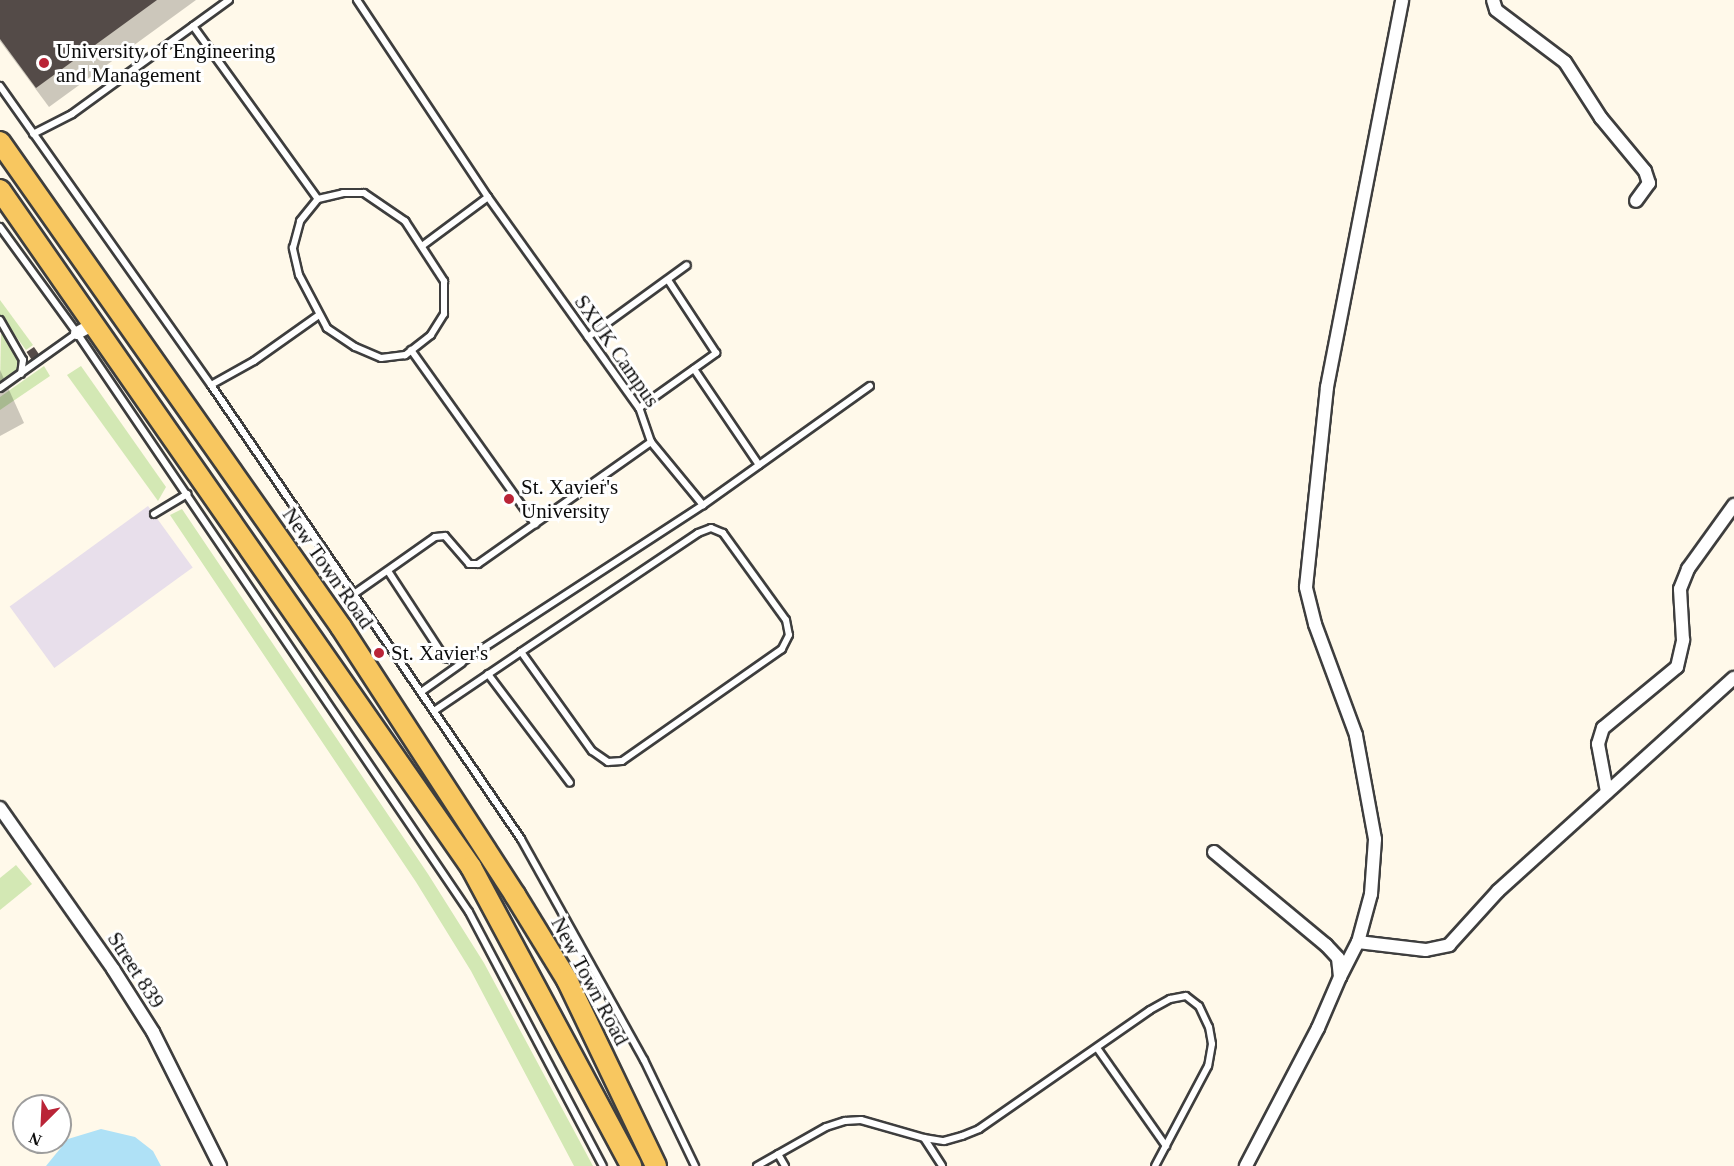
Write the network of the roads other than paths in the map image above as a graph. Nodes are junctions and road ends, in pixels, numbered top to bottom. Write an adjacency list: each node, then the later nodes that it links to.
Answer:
1 (229, 0): 5 (lane)
2 (357, 0): 10 (lane, SXUK Campus)
3 (1402, 0): 48 (street)
4 (1493, 0): 12 (street)
5 (193, 27): 7 (lane); 11 (lane)
6 (0, 86): 7 (lane)
7 (33, 134): 25 (lane)
8 (0, 142): 57 (main road, New Town Road)
9 (0, 190): 19 (main road)
10 (488, 197): 14 (lane); 21 (lane, SXUK Campus)
11 (318, 199): 14 (lane); 17 (lane)
12 (1636, 201)
13 (0, 227): 20 (lane)
14 (422, 246): 22 (lane)
15 (687, 265): 16 (lane)
16 (668, 280): 21 (lane); 23 (lane)
17 (319, 315): 22 (lane); 25 (lane)
18 (0, 320): 24 (lane)
19 (96, 323): 20 (street); 56 (main road)
20 (77, 333): 24 (lane); 31 (lane)
21 (588, 338): 28 (lane, SXUK Campus)
22 (411, 350): 35 (lane)
23 (694, 369): 28 (lane); 30 (lane)
24 (21, 374): 27 (lane)
25 (211, 384): 37 (lane)
26 (870, 386): 30 (lane)
27 (0, 388)
28 (639, 408): 29 (lane, SXUK Campus)
29 (651, 442): 32 (lane); 35 (lane, SXUK Campus)
30 (759, 465): 32 (lane)
31 (187, 494): 34 (lane); 55 (lane)
32 (703, 505): 39 (lane)
33 (1734, 505): 45 (street)
34 (154, 514)
35 (535, 524): 36 (lane, SXUK Campus)
36 (388, 571): 37 (lane); 39 (lane)
37 (354, 594): 42 (lane)
38 (521, 652): 38 (lane); 40 (lane)
39 (462, 662): 42 (lane)
40 (488, 674): 43 (lane); 44 (lane)
41 (1734, 678): 45 (street)
42 (421, 692): 43 (lane)
43 (434, 711): 58 (lane)
44 (570, 783)
45 (1607, 792): 48 (street)
46 (0, 808): 54 (street, Street 839)
47 (1214, 852): 49 (street)
48 (1358, 942): 49 (street)
49 (1340, 977): 63 (street)
50 (1097, 1048): 51 (lane); 52 (lane); 52 (lane)
51 (924, 1138): 53 (lane); 61 (lane)
52 (1166, 1146): 62 (lane)
53 (778, 1154): 59 (lane); 60 (lane)
54 (220, 1166)
55 (603, 1166)
56 (631, 1166)
57 (656, 1166)
58 (695, 1166)
59 (757, 1166)
60 (785, 1166)
61 (942, 1166)
62 (1155, 1166)
63 (1246, 1166)

